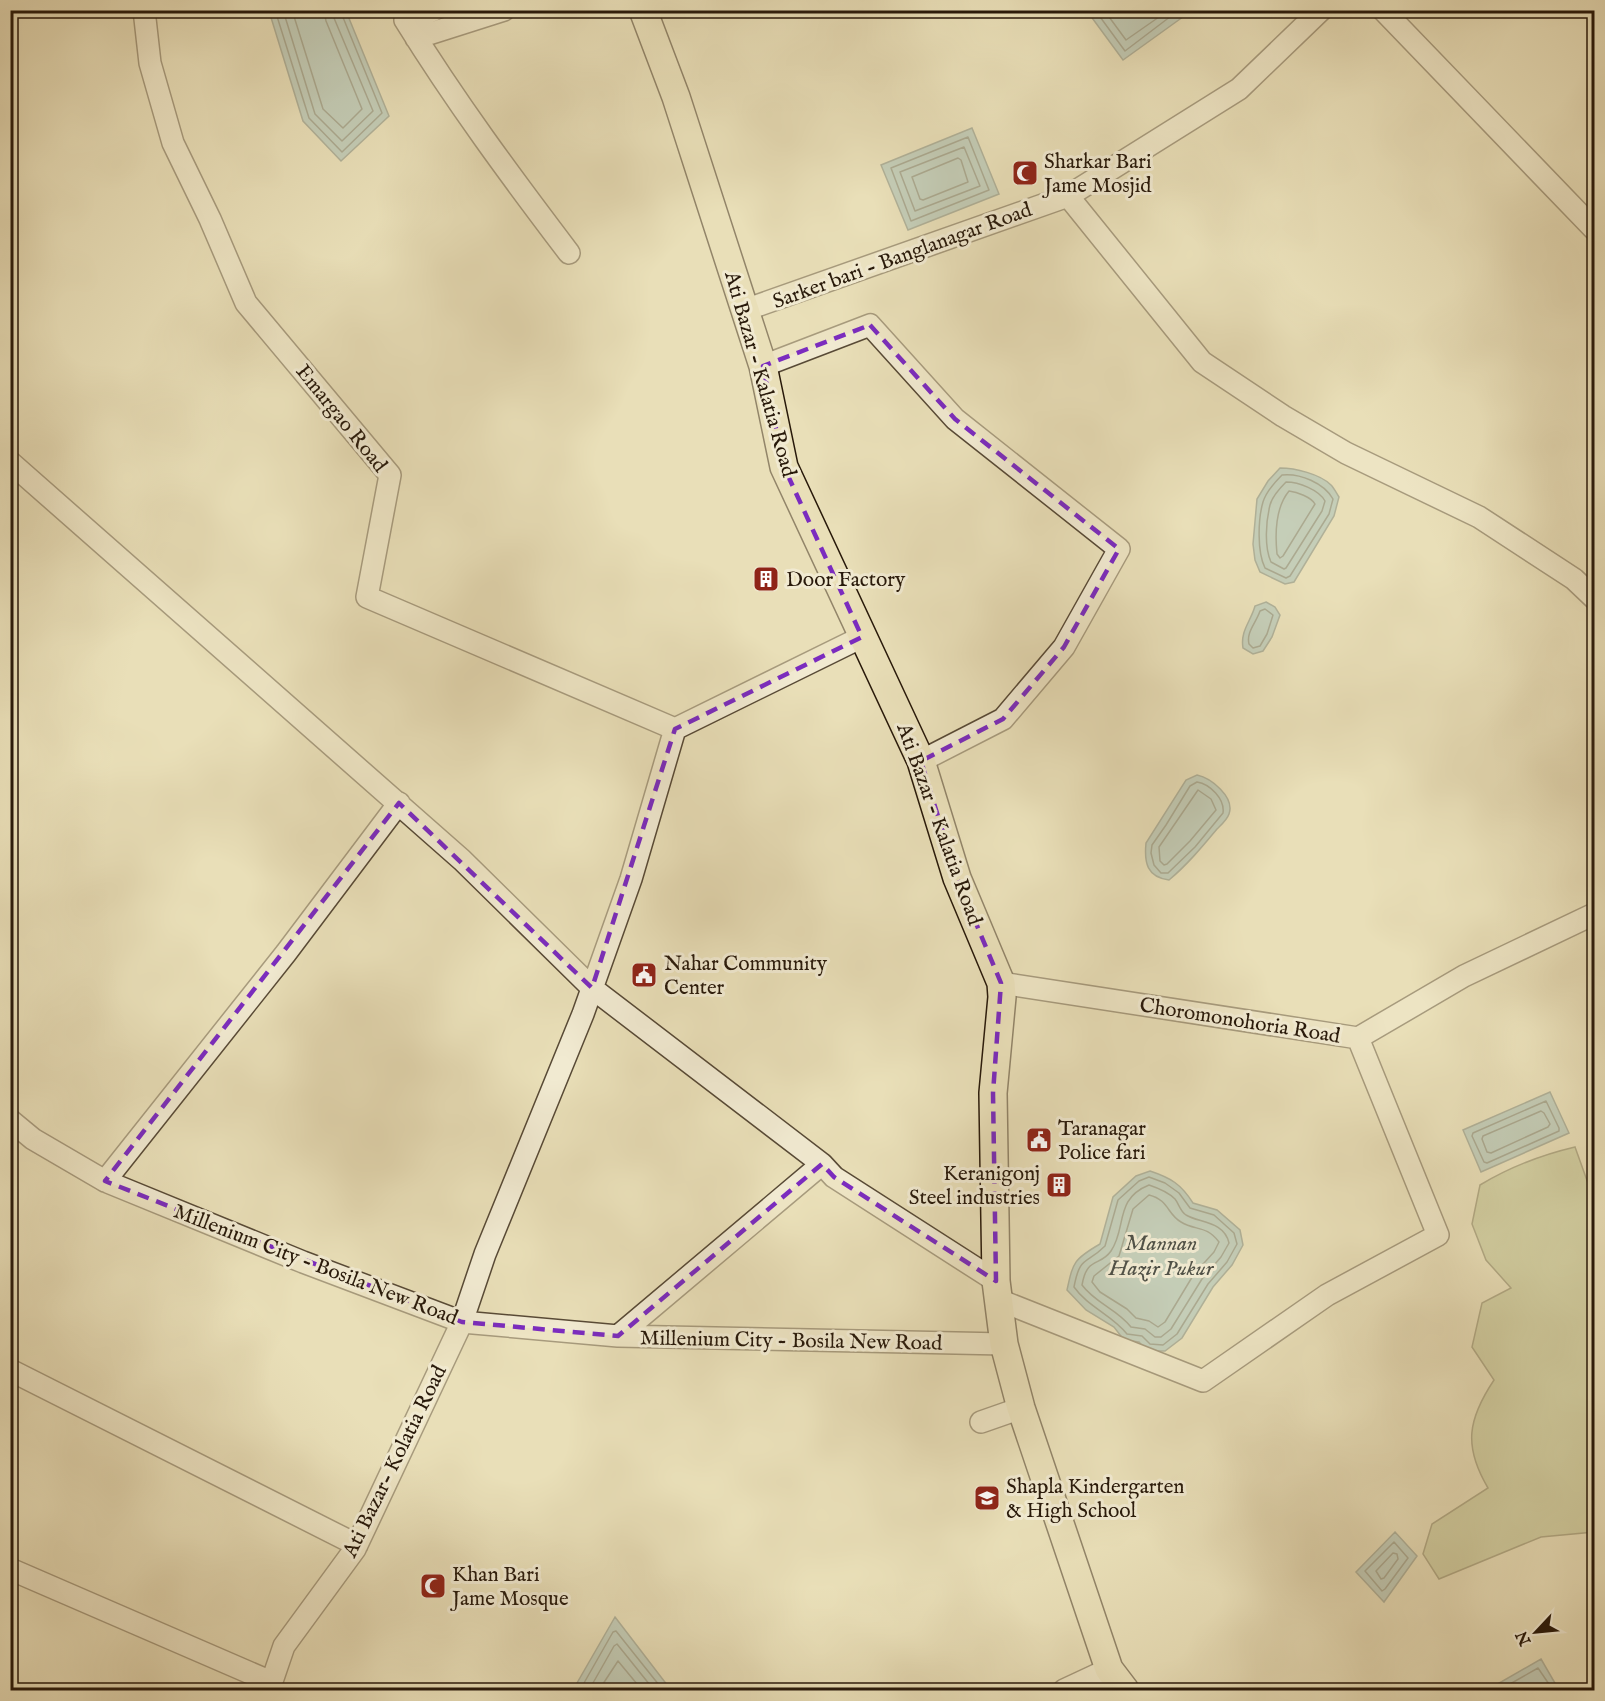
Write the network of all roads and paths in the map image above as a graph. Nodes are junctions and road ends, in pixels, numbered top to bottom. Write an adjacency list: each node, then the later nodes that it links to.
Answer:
1 (144, 10): 16 (street, Emargao Road)
2 (434, 10): 7 (street)
3 (504, 10): 7 (street)
4 (644, 10): 11 (main road, Ati Bazar - Kalatia Road)
5 (1321, 10): 8 (street, Sarker bari - Banglanagar Road)
6 (1383, 10): 9 (street)
7 (416, 38): 10 (street)
8 (1068, 196): 11 (street, Sarker bari - Banglanagar Road); 14 (street)
9 (1594, 229)
10 (569, 254)
11 (745, 310): 12 (main road, Ati Bazar - Kalatia Road)
12 (763, 366): 15 (main road, Ati Bazar - Kalatia Road); 17 (street)
13 (10, 462): 18 (street)
14 (1594, 598)
15 (862, 637): 16 (street); 17 (main road, Ati Bazar - Kalatia Road)
16 (675, 729): 20 (street, Ati Bazar- Kolatia Road)
17 (921, 761): 21 (main road, Ati Bazar - Kalatia Road)
18 (399, 803): 20 (street); 25 (street)
19 (1594, 914): 22 (street, Choromonohoria Road)
20 (592, 988): 24 (street); 27 (street, Ati Bazar- Kolatia Road)
21 (1001, 990): 22 (street, Choromonohoria Road); 26 (main road)
22 (1358, 1038): 26 (street)
23 (10, 1120): 25 (street, Millenium City - Bosila New Road)
24 (828, 1171): 26 (street); 28 (street)
25 (105, 1181): 27 (street, Millenium City - Bosila New Road)
26 (998, 1290): 29 (main road)
27 (462, 1322): 28 (street, Millenium City - Bosila New Road); 33 (street, Ati Bazar- Kolatia Road)
28 (618, 1336): 29 (street, Millenium City - Bosila New Road)
29 (1004, 1344): 31 (main road)
30 (10, 1370): 33 (street)
31 (1021, 1408): 32 (street); 35 (main road)
32 (981, 1422)
33 (357, 1545): 36 (street, Ati Bazar- Kolatia Road)
34 (10, 1569): 36 (street)
35 (1117, 1680): 37 (street)
36 (270, 1686)
37 (1064, 1690)

